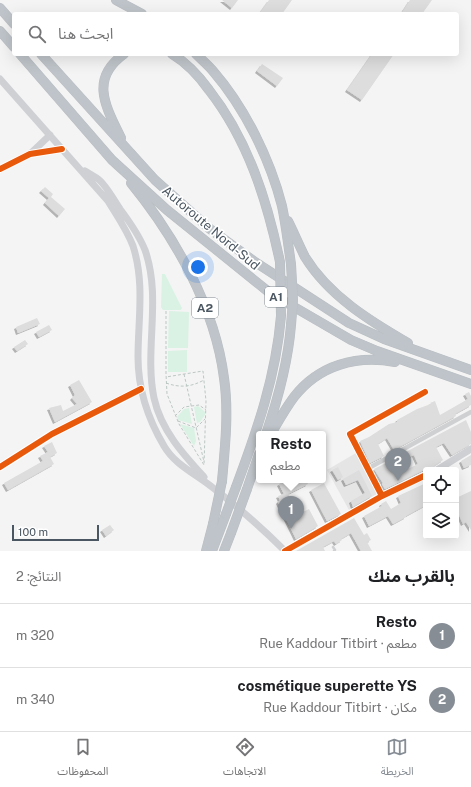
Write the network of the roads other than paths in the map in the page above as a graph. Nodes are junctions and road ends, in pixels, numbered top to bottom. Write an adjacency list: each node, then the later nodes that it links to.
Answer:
1 (116, 0): 3 (highway)
2 (0, 8): 4 (highway)
3 (138, 12)
4 (12, 22)
5 (0, 31): 6 (highway)
6 (12, 45)
7 (22, 56): 17 (highway, Autoroute Nord-Sud / A1)
8 (43, 56): 14 (highway, Autoroute Nord-Sud / A1)
9 (122, 56): 14 (highway)
10 (175, 56): 28 (highway, bridge)
11 (198, 56): 20 (highway)
12 (0, 79): 13 (main road)
13 (50, 135): 15 (main road); 16 (main road)
14 (125, 147): 21 (highway, Autoroute Nord-Sud / A1)
15 (62, 149): 16 (main road); 18 (main road)
16 (30, 154): 19 (main road)
17 (112, 160): 22 (highway, Autoroute Nord-Sud / A1); 41 (highway, A2, bridge)
18 (79, 168): 25 (main road); 38 (main road)
19 (0, 169)
20 (282, 207): 21 (highway); 29 (highway, bridge)
21 (430, 355): 23 (highway, Autoroute Nord-Sud / A1)
22 (419, 366): 24 (highway, Autoroute Nord-Sud / A1); 30 (highway)
23 (471, 370)
24 (471, 384)
25 (141, 389): 34 (street); 38 (main road)
26 (425, 392): 36 (street)
27 (471, 412): 36 (street)
28 (257, 431)
29 (267, 431)
30 (273, 431)
31 (256, 433): 42 (highway, bridge)
32 (471, 449): 35 (main road)
33 (256, 464): 43 (highway, bridge)
34 (0, 467)
35 (442, 467)
36 (368, 469): 39 (street)
37 (423, 476): 39 (main road)
38 (212, 486): 44 (main road)
39 (382, 496): 44 (main road)
40 (333, 547): 45 (lane)
41 (206, 551)
42 (212, 551)
43 (224, 551)
44 (285, 551)
45 (334, 551)

